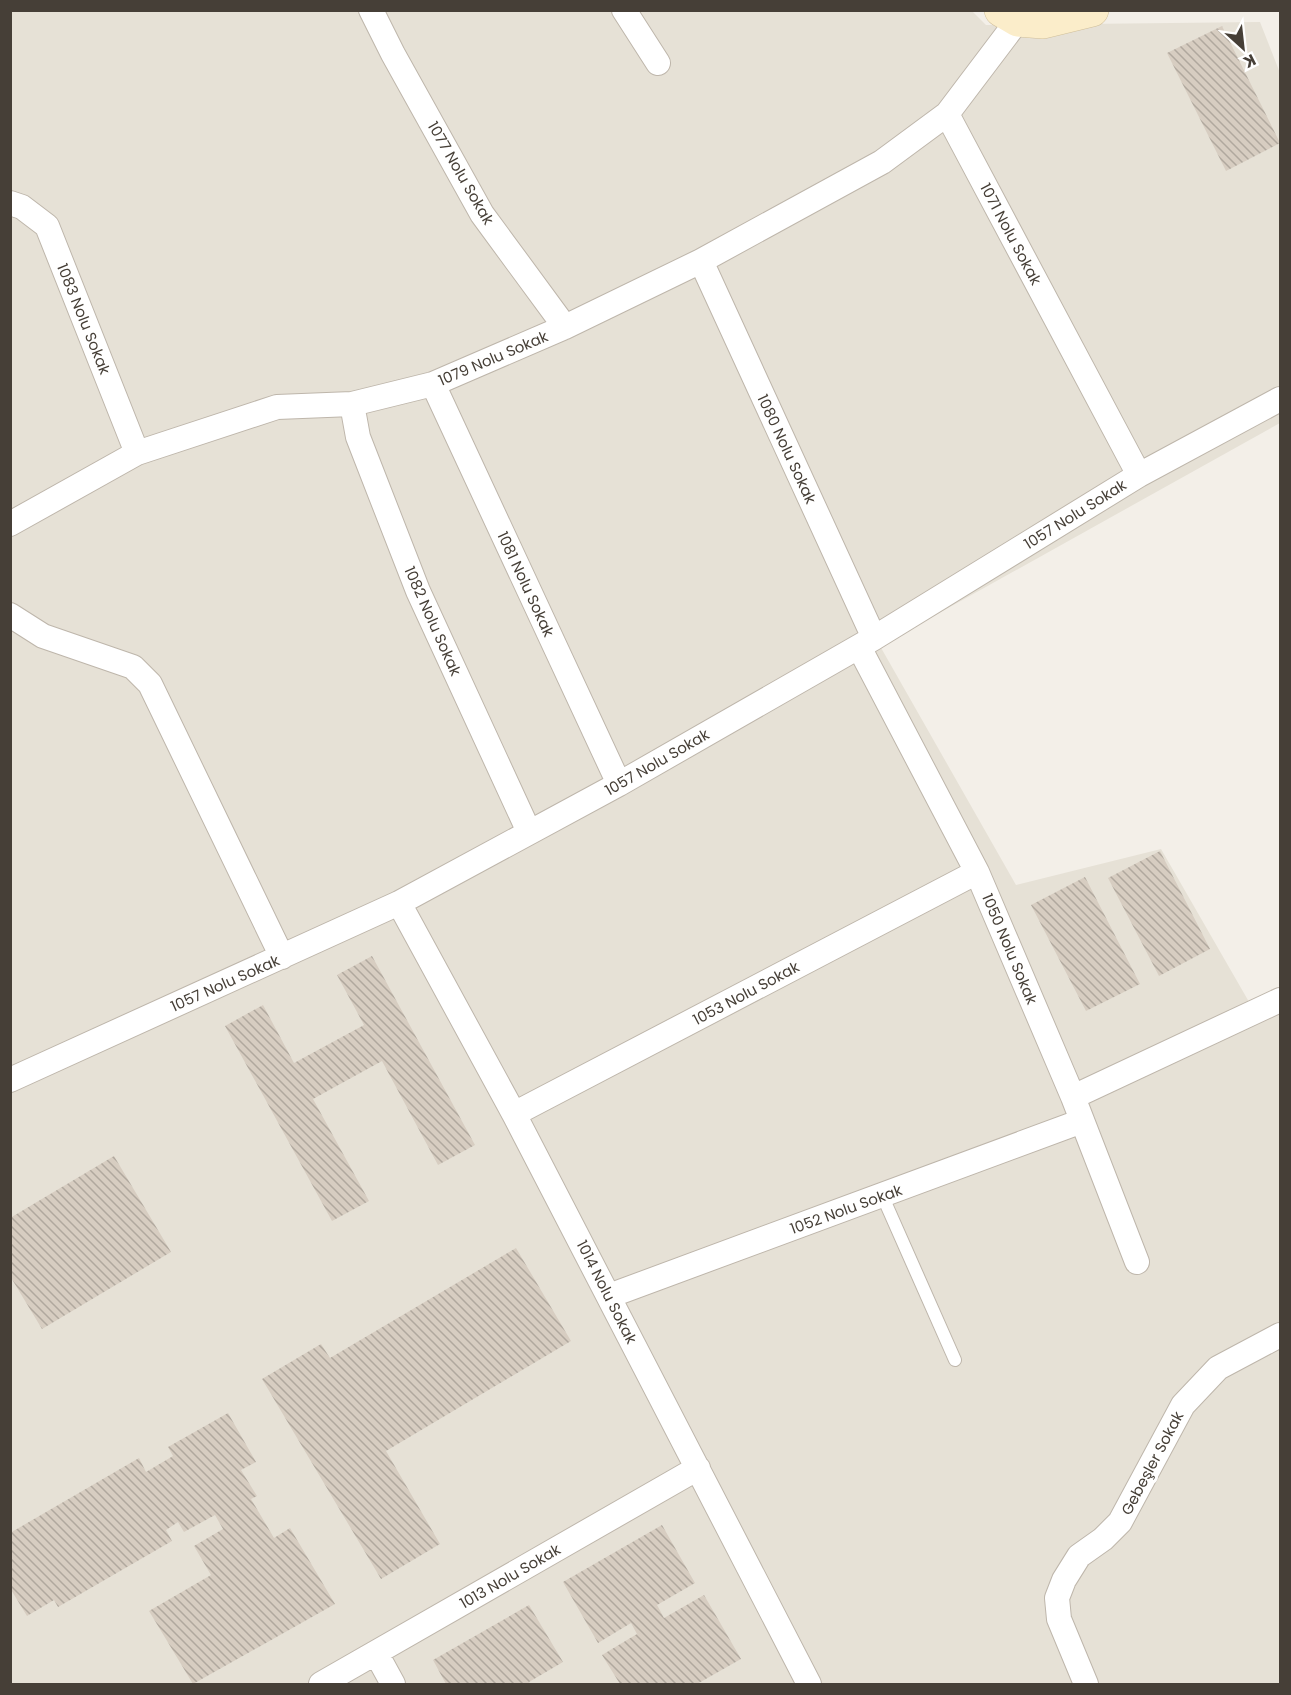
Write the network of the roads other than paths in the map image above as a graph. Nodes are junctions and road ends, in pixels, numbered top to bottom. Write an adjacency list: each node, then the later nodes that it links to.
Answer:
1 (371, 10): 9 (street, 1077 Nolu Sokak)
2 (624, 10): 5 (street)
3 (1092, 10): 4 (street)
4 (1010, 15): 6 (street)
5 (658, 63)
6 (947, 114): 8 (street, 1079 Nolu Sokak); 14 (street, 1071 Nolu Sokak)
7 (10, 203): 13 (street, 1083 Nolu Sokak)
8 (701, 261): 9 (street, 1079 Nolu Sokak); 17 (street, 1080 Nolu Sokak)
9 (565, 327): 10 (street, 1079 Nolu Sokak)
10 (433, 384): 12 (street, 1079 Nolu Sokak); 18 (street, 1081 Nolu Sokak)
11 (1281, 399): 14 (street, 1057 Nolu Sokak)
12 (352, 404): 13 (street, 1079 Nolu Sokak); 19 (street, 1082 Nolu Sokak)
13 (136, 453): 15 (street, 1079 Nolu Sokak)
14 (1139, 475): 17 (street, 1057 Nolu Sokak)
15 (10, 524)
16 (10, 615): 22 (street)
17 (866, 642): 18 (street, 1057 Nolu Sokak); 20 (street, 1050 Nolu Sokak)
18 (620, 784): 19 (street, 1057 Nolu Sokak)
19 (530, 832): 21 (street, 1057 Nolu Sokak)
20 (977, 872): 25 (street, 1050 Nolu Sokak); 26 (street, 1053 Nolu Sokak)
21 (399, 903): 22 (street, 1057 Nolu Sokak); 26 (street, 1014 Nolu Sokak)
22 (282, 957): 24 (street, 1057 Nolu Sokak)
23 (1281, 1000): 25 (street)
24 (10, 1080)
25 (1073, 1097): 27 (street, 1050 Nolu Sokak)
26 (514, 1114): 30 (street, 1014 Nolu Sokak)
27 (1082, 1121): 28 (street, 1052 Nolu Sokak); 29 (street, 1050 Nolu Sokak)
28 (882, 1195): 30 (street, 1052 Nolu Sokak); 32 (lane)
29 (1137, 1262)
30 (609, 1296): 33 (street, 1014 Nolu Sokak)
31 (1281, 1335): 38 (street, Gebeşler Sokak)
32 (955, 1360)
33 (698, 1468): 34 (street, 1013 Nolu Sokak); 35 (street, 1014 Nolu Sokak)
34 (376, 1653): 36 (street, 1013 Nolu Sokak); 37 (street)
35 (800, 1681)
36 (321, 1684)
37 (393, 1684)
38 (1086, 1684)

